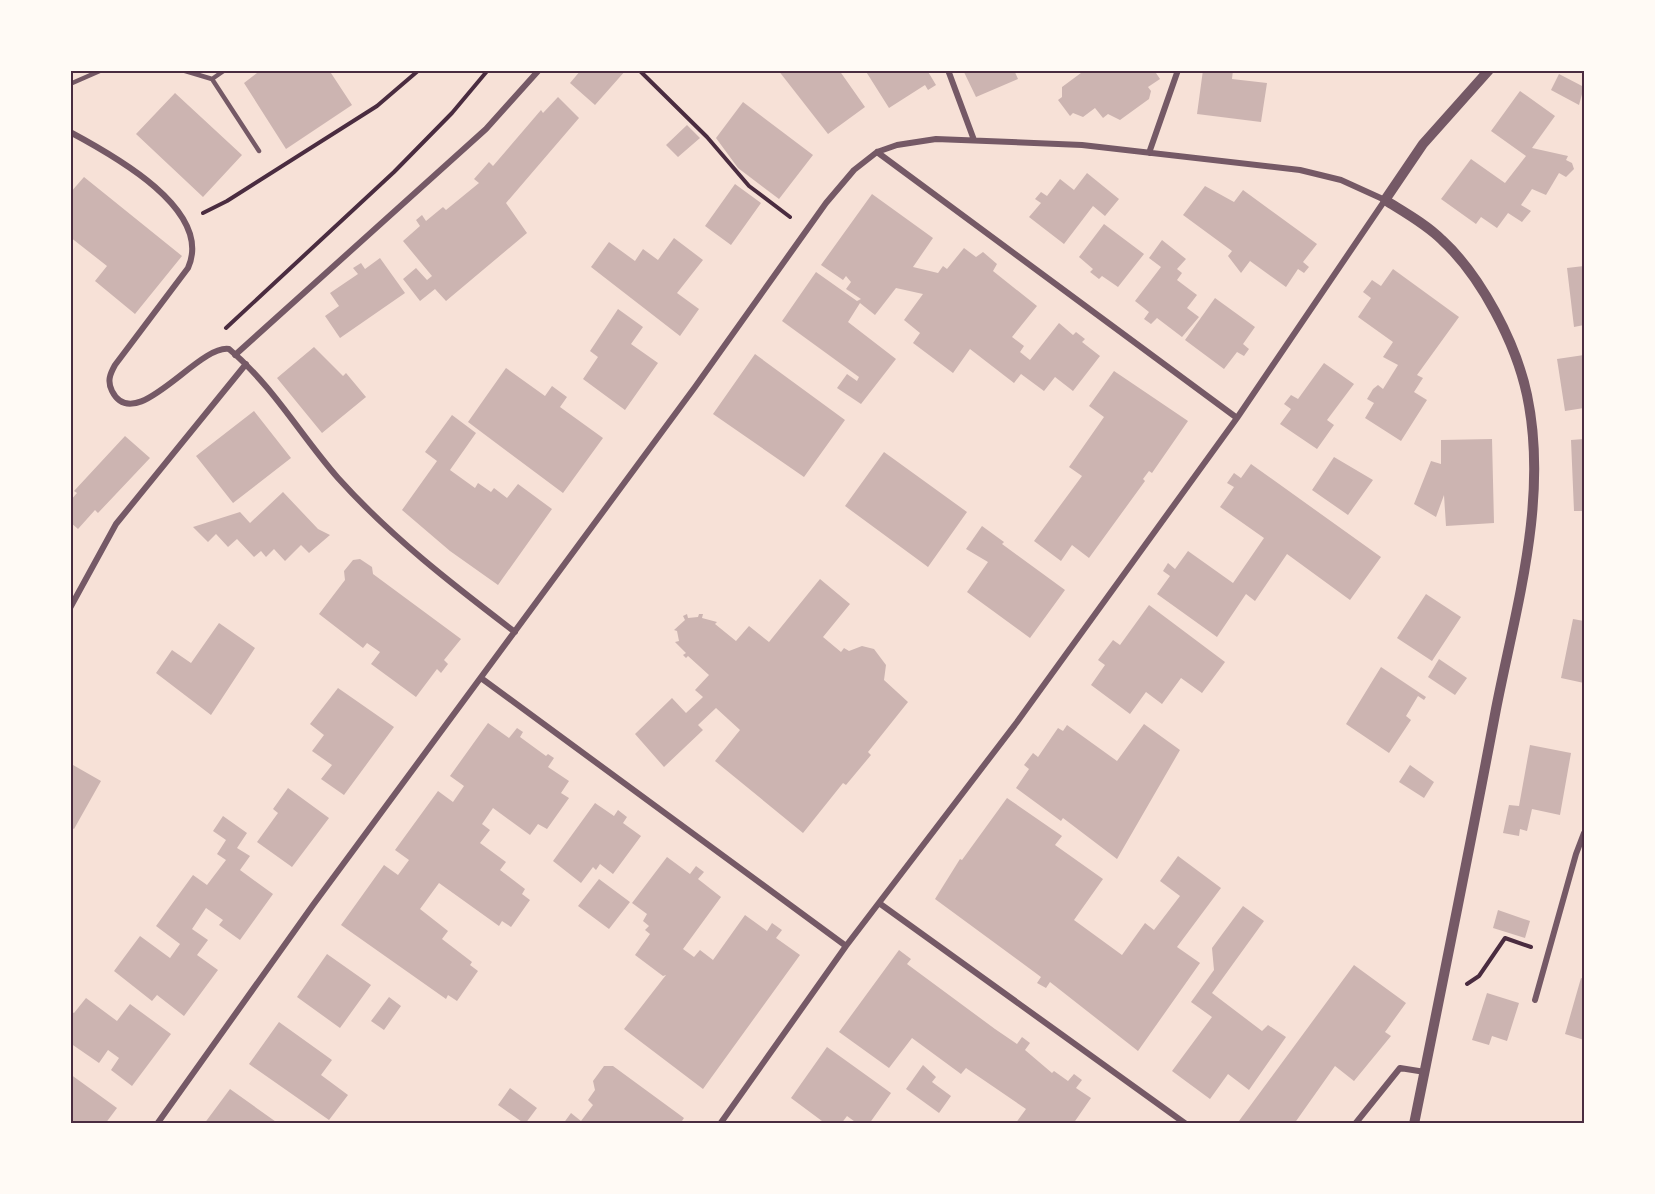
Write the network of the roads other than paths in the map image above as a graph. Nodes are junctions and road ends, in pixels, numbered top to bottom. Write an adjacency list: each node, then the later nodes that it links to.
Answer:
1 (102, 70): 9 (lane)
2 (182, 70): 8 (lane)
3 (225, 70): 8 (lane)
4 (539, 70): 16 (street)
5 (948, 70): 11 (street)
6 (1178, 70): 14 (street)
7 (1489, 70): 15 (street)
8 (212, 79): 12 (lane)
9 (70, 84)
10 (70, 132): 16 (street)
11 (974, 140): 13 (street); 14 (street)
12 (258, 151)
13 (877, 152): 18 (street); 20 (street)
14 (1149, 153): 15 (street)
15 (1385, 200): 18 (street); 26 (street)
16 (236, 355): 17 (street)
17 (246, 364): 19 (street); 20 (street)
18 (1238, 418): 23 (street)
19 (70, 608)
20 (514, 632): 21 (street)
21 (481, 678): 24 (street); 27 (street)
22 (1584, 833): 25 (street)
23 (879, 903): 24 (street); 29 (street)
24 (846, 946): 28 (street)
25 (1535, 1000)
26 (1425, 1072): 30 (street); 31 (street)
27 (157, 1124)
28 (720, 1124)
29 (1186, 1124)
30 (1355, 1124)
31 (1414, 1124)

